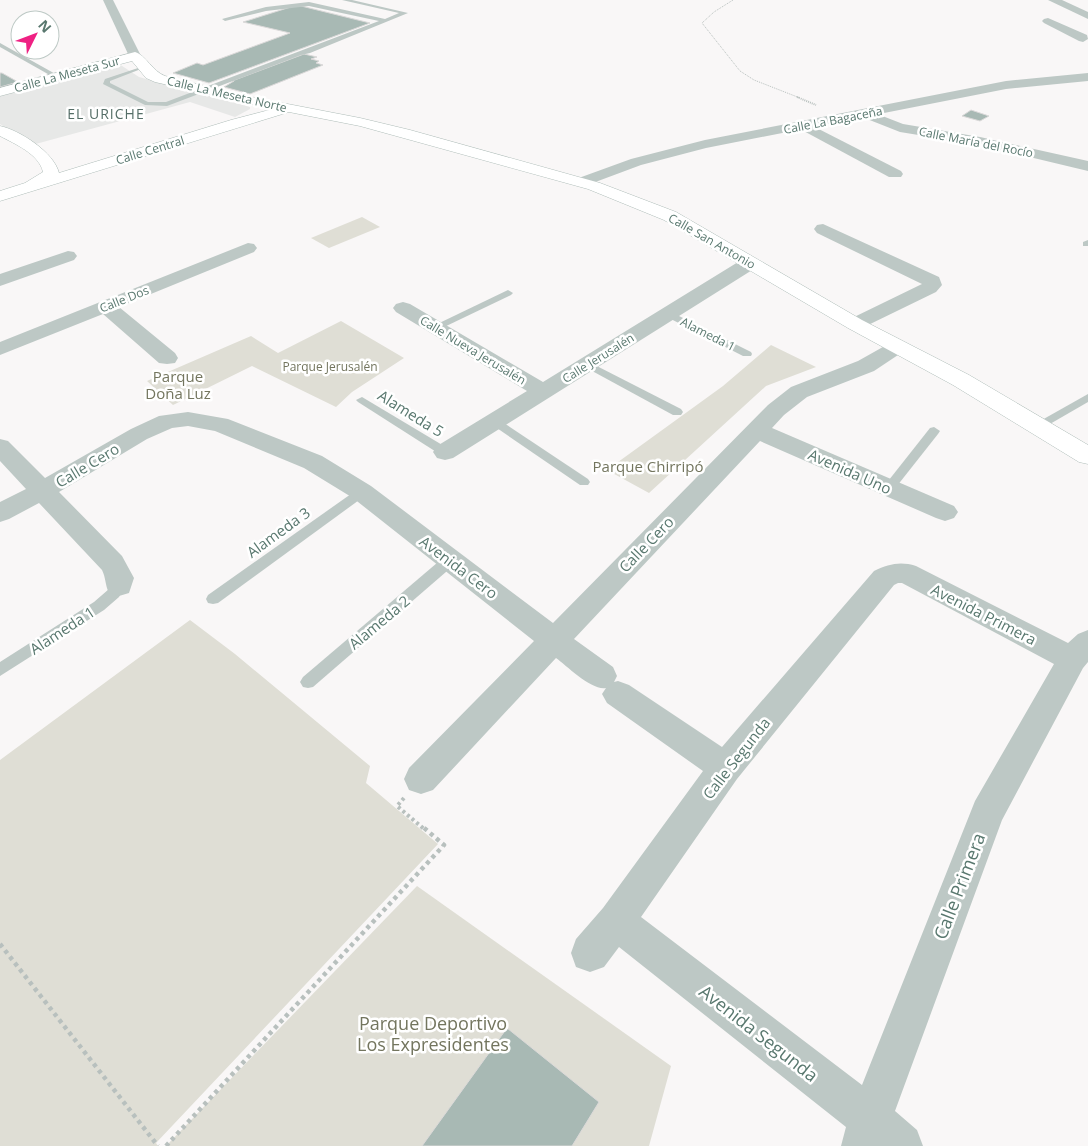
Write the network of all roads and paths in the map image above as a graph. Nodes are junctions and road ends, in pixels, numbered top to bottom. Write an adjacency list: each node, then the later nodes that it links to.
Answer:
1 (108, 0): 12 (street, Calle La Meseta Norte)
2 (345, 0): 9 (lane)
3 (733, 0): 20 (path)
4 (1053, 0): 6 (street)
5 (310, 2): 7 (lane); 9 (lane)
6 (1088, 16)
7 (225, 19)
8 (1048, 20): 10 (street)
9 (386, 21): 15 (lane)
10 (1085, 33)
11 (0, 45): 13 (lane)
12 (137, 62): 13 (main road, Calle La Meseta Sur); 15 (main road, Calle La Meseta Norte); 15 (lane)
13 (58, 77): 16 (main road, Calle La Meseta Sur)
14 (1088, 77): 19 (street, Calle La Bagaceña)
15 (202, 90): 17 (main road, Calle La Meseta Norte)
16 (0, 92)
17 (241, 99): 18 (main road, Calle La Meseta Norte); 21 (main road)
18 (300, 111): 21 (main road, Calle Central); 28 (main road, Calle San Antonio)
19 (867, 114): 20 (street, Calle La Bagaceña); 26 (street, Calle María del Rocío)
20 (849, 117): 22 (street, Calle La Bagaceña)
21 (236, 123): 25 (main road, Calle Central)
22 (805, 126): 27 (street); 28 (street, Calle La Bagaceña)
23 (0, 130): 24 (main road)
24 (40, 155): 25 (main road); 29 (main road)
25 (98, 166): 29 (main road, Calle Central)
26 (1088, 166)
27 (895, 174)
28 (582, 182): 34 (main road, Calle San Antonio)
29 (22, 190): 30 (main road, Calle Central)
30 (0, 196)
31 (823, 228): 40 (street)
32 (248, 248): 37 (street, Calle Dos)
33 (68, 256): 35 (street)
34 (750, 263): 39 (street, Calle Jerusalén); 40 (main road, Calle San Antonio)
35 (0, 280)
36 (508, 293): 41 (lane)
37 (107, 307): 43 (street, Calle Dos); 45 (street)
38 (403, 308): 41 (street, Calle Nueva Jerusalén)
39 (669, 314): 44 (lane, Alameda 1); 46 (street, Calle Jerusalén)
40 (855, 324): 42 (main road, Calle San Antonio)
41 (436, 327): 47 (street, Calle Nueva Jerusalén)
42 (896, 347): 52 (main road, Calle San Antonio); 53 (street, Calle Cero)
43 (0, 349)
44 (747, 354)
45 (167, 358)
46 (587, 364): 47 (street, Calle Jerusalén); 50 (lane)
47 (543, 391): 51 (street, Calle Jerusalén)
48 (1088, 397): 52 (lane)
49 (362, 400): 56 (lane, Alameda 5)
50 (677, 412)
51 (495, 421): 56 (street, Calle Jerusalén); 59 (lane)
52 (1039, 426): 57 (main road, Calle San Antonio)
53 (756, 430): 60 (street, Avenida Uno); 69 (street, Calle Cero)
54 (934, 431): 60 (lane)
55 (0, 447): 61 (street)
56 (445, 452)
57 (1088, 456)
58 (313, 462): 61 (street, Calle Cero); 62 (street, Avenida Cero)
59 (584, 482)
60 (889, 488): 63 (street, Avenida Uno)
61 (42, 492): 64 (street, Calle Cero); 67 (street)
62 (362, 492): 65 (street, Avenida Cero); 68 (lane, Alameda 3)
63 (946, 512)
64 (0, 513)
65 (450, 561): 69 (street, Avenida Cero); 72 (lane, Alameda 2)
66 (895, 573): 70 (street, Avenida Primera); 73 (street, Calle Segunda)
67 (119, 585): 71 (lane, Alameda 1)
68 (213, 599)
69 (555, 640): 73 (street, Avenida Cero); 74 (street, Calle Cero)
70 (1080, 650): 78 (street, Calle Primera)
71 (0, 670)
72 (308, 682)
73 (726, 768): 75 (street, Calle Segunda)
74 (421, 779): 80 (path)
75 (616, 921): 77 (street, Calle Segunda); 78 (street, Avenida Segunda)
76 (0, 944): 79 (path)
77 (590, 954)
78 (866, 1132): 81 (street, Avenida Segunda)
79 (158, 1146)
80 (166, 1146)
81 (901, 1146)

